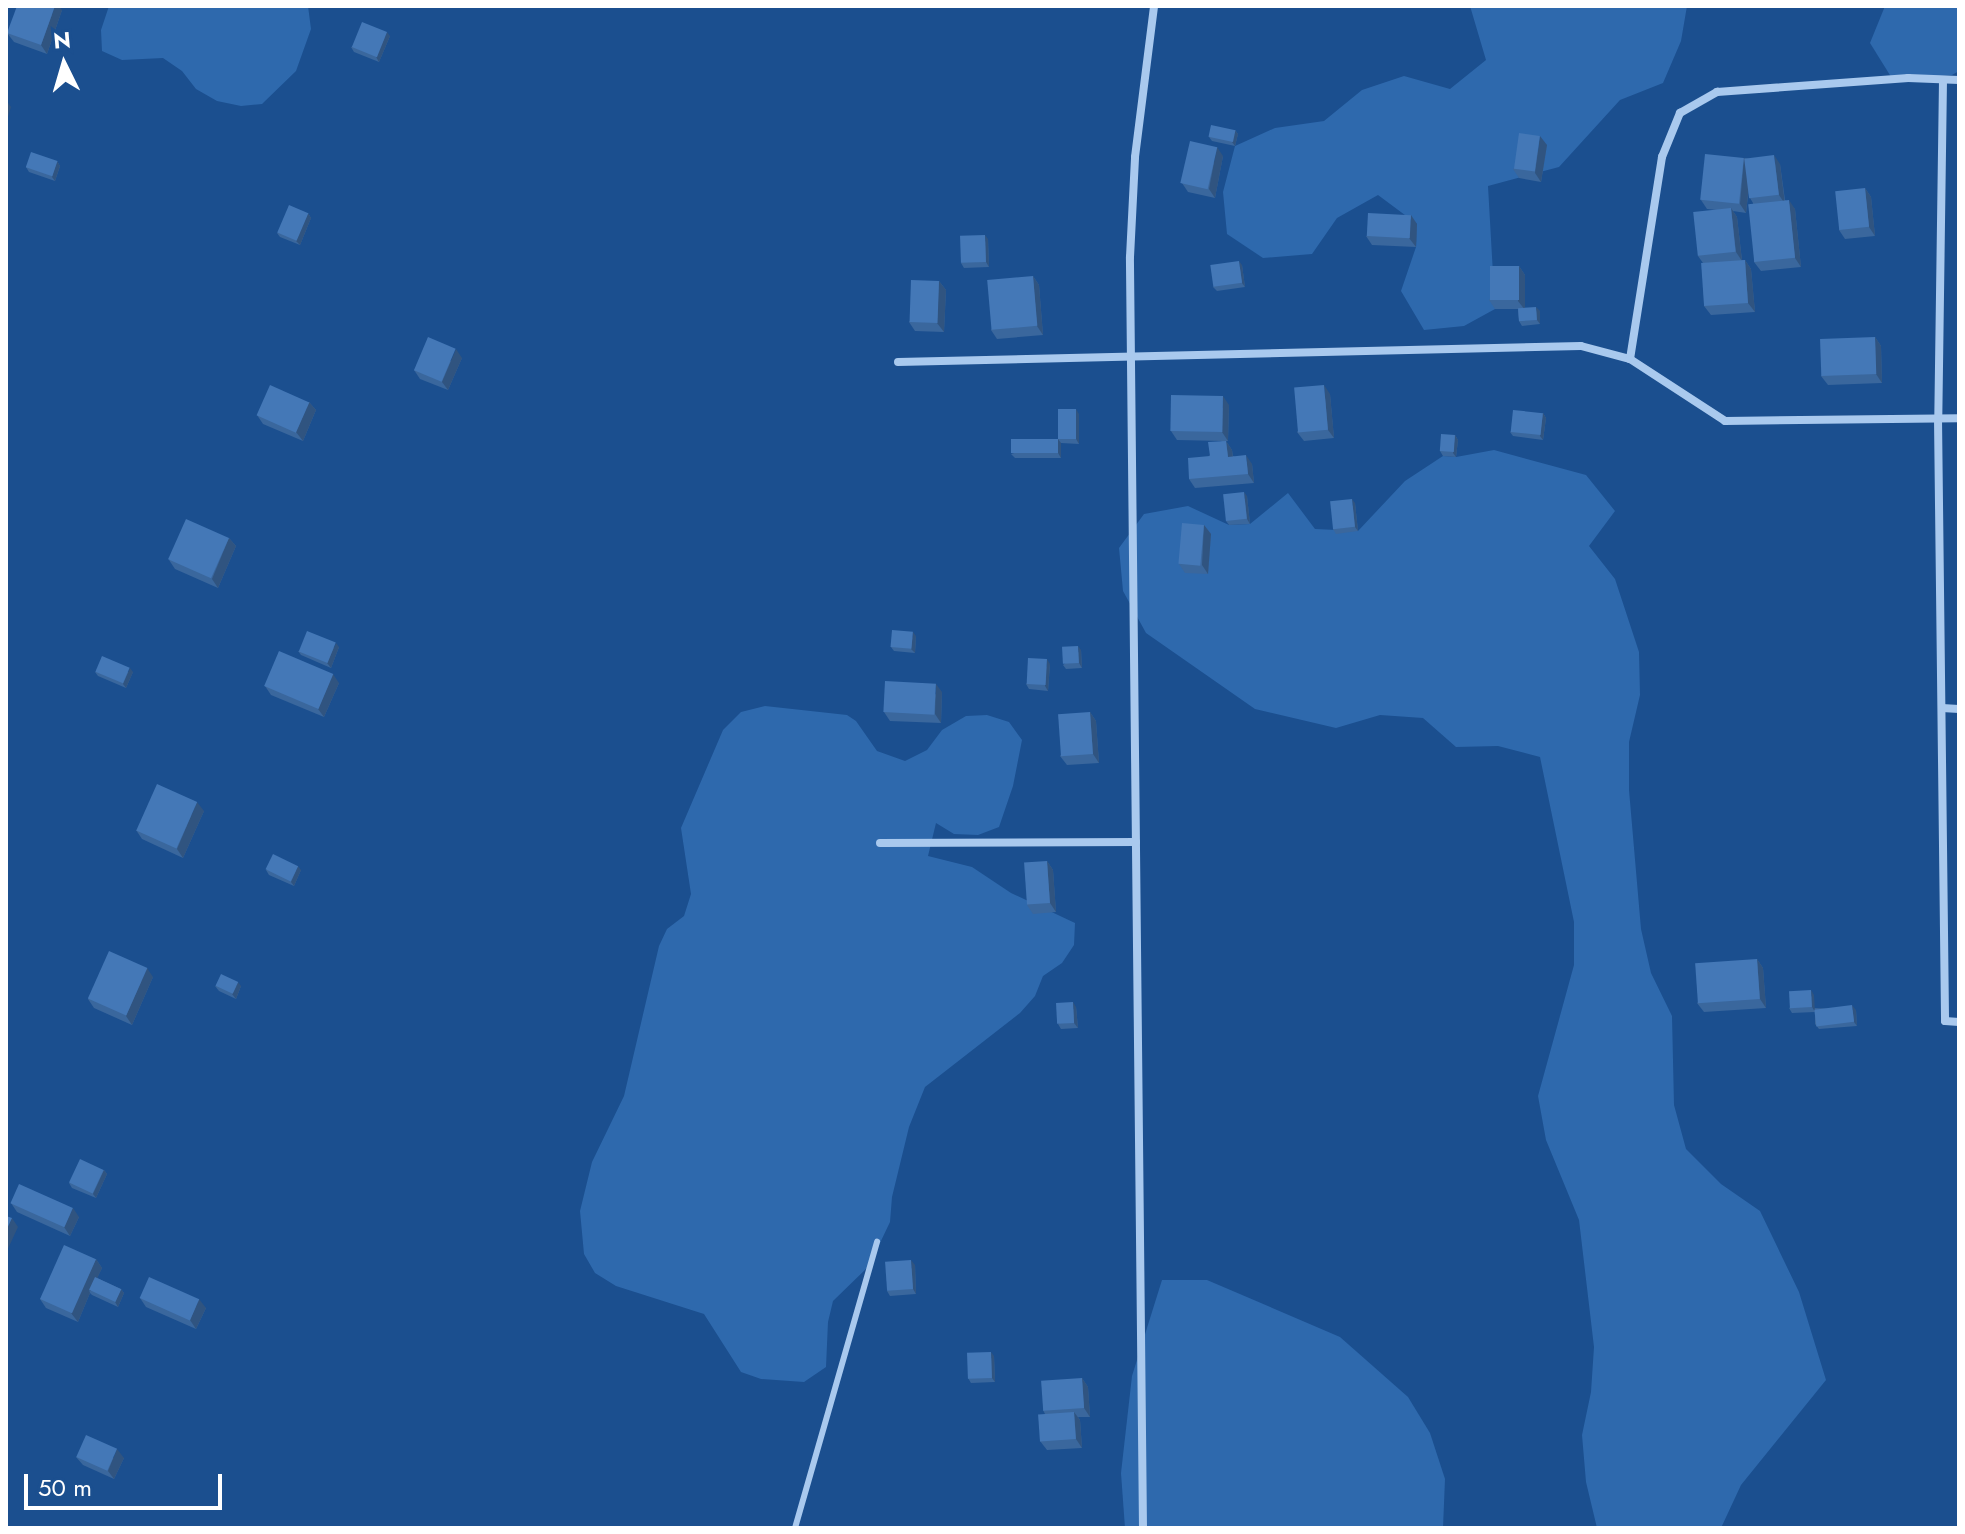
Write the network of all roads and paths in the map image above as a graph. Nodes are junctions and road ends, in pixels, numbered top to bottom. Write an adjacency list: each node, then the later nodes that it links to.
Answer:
1 (1154, 6): 4 (street)
2 (1943, 80): 3 (street); 5 (street); 7 (street)
3 (1959, 80)
4 (1131, 357): 5 (street); 6 (street); 11 (street)
5 (1630, 359): 7 (street)
6 (898, 362)
7 (1938, 418): 8 (street); 9 (street)
8 (1959, 418)
9 (1942, 708): 10 (street); 13 (street)
10 (1959, 709)
11 (1136, 842): 12 (street); 16 (street)
12 (880, 843)
13 (1959, 1022)
14 (877, 1242): 15 (lane)
15 (795, 1528)
16 (1143, 1528)

